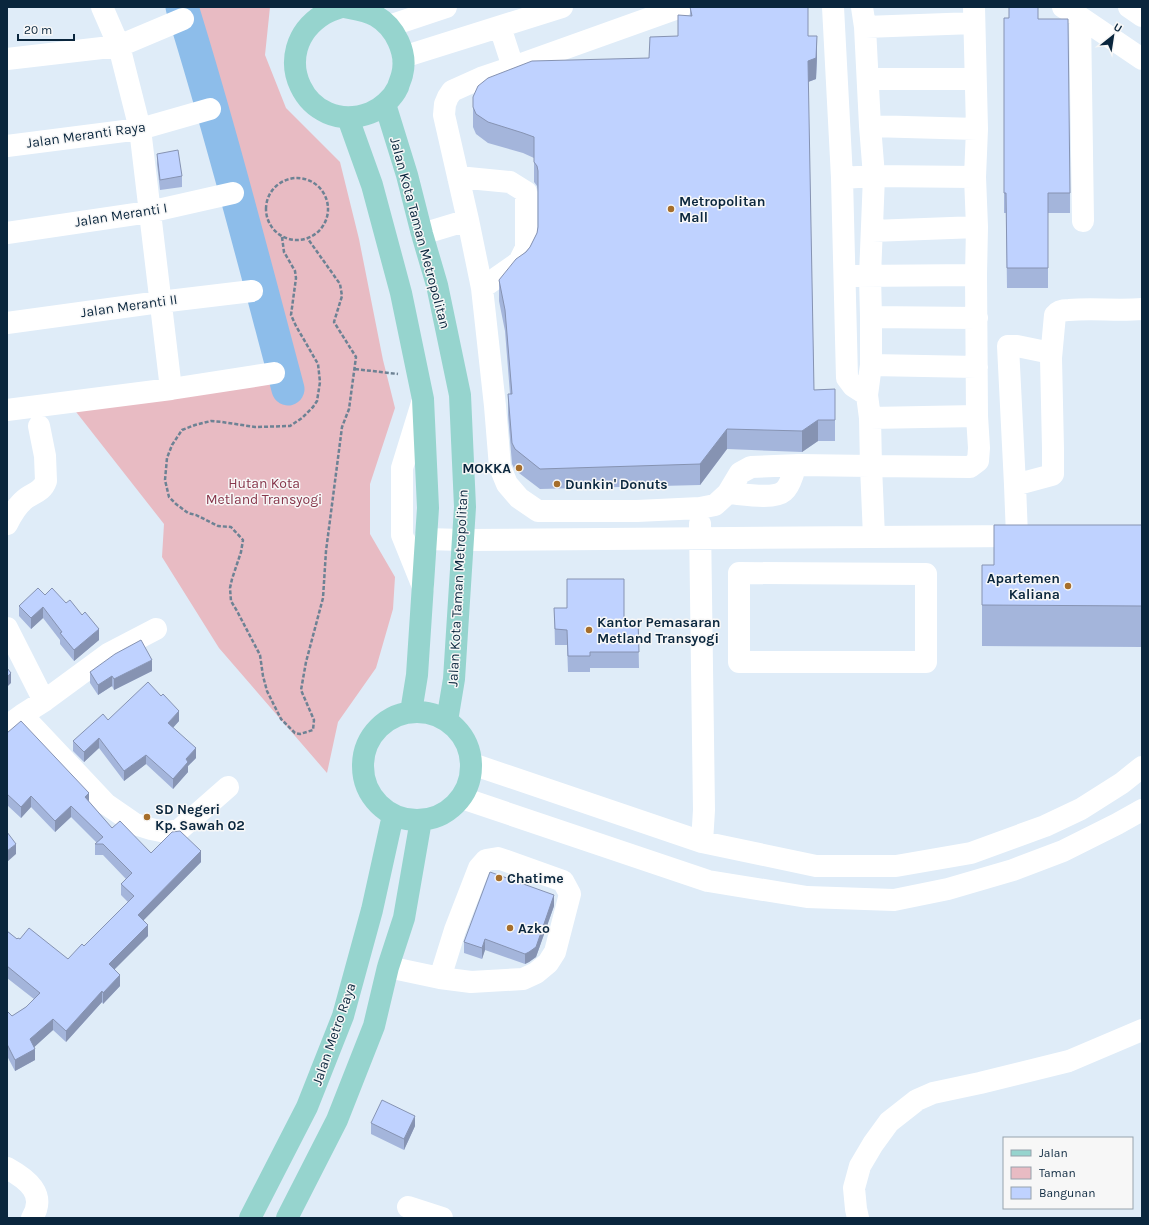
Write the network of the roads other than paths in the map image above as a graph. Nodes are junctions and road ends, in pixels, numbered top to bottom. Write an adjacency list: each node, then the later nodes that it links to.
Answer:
1 (102, 7): 16 (street)
2 (342, 7): 9 (main road); 14 (main road)
3 (446, 7): 14 (street)
4 (562, 7): 15 (street)
5 (681, 7): 20 (street)
6 (833, 7): 33 (street)
7 (1129, 7): 11 (street)
8 (1072, 12): 18 (street); 37 (street)
9 (309, 15): 25 (main road)
10 (974, 15): 12 (street); 22 (street)
11 (1142, 16)
12 (864, 17): 21 (street)
13 (183, 19): 16 (street)
14 (389, 26): 17 (main road)
15 (500, 27): 17 (street); 20 (street)
16 (119, 46): 19 (street); 27 (street)
17 (403, 58): 23 (main road)
18 (1142, 58)
19 (7, 59)
20 (513, 67): 31 (street)
21 (868, 79): 22 (street); 26 (street)
22 (975, 79): 28 (street)
23 (385, 104): 25 (main road); 41 (main road, Jalan Kota Taman Metropolitan)
24 (210, 109): 27 (street, Jalan Meranti Raya)
25 (348, 118): 60 (main road)
26 (870, 126): 28 (street); 30 (street)
27 (140, 129): 29 (street, Jalan Meranti Raya); 35 (street)
28 (977, 129): 32 (street)
29 (7, 146)
30 (874, 176): 32 (street); 33 (street); 39 (street)
31 (458, 177): 36 (street); 45 (street)
32 (975, 177): 38 (street)
33 (842, 178): 42 (street)
34 (233, 193): 35 (street, Jalan Meranti I)
35 (149, 212): 40 (street, Jalan Meranti I); 47 (street)
36 (468, 220): 41 (street); 45 (street)
37 (1083, 221)
38 (977, 227): 39 (street); 43 (street)
39 (872, 231): 44 (street)
40 (7, 233)
41 (422, 234): 80 (main road, Jalan Kota Taman Metropolitan)
42 (844, 275): 44 (street); 59 (street)
43 (976, 275): 44 (street); 50 (street)
44 (870, 276): 49 (street)
45 (482, 288): 70 (street)
46 (252, 291): 47 (street, Jalan Meranti II)
47 (160, 302): 51 (street, Jalan Meranti II); 58 (street)
48 (1142, 309): 54 (street)
49 (871, 317): 50 (street); 55 (street)
50 (977, 318): 52 (street)
51 (7, 323)
52 (977, 345): 53 (street); 56 (street)
53 (1008, 346): 54 (street); 67 (street)
54 (1051, 353): 67 (street)
55 (871, 365): 56 (street); 59 (street)
56 (977, 367): 62 (street)
57 (274, 373): 58 (street)
58 (171, 389): 61 (street)
59 (867, 395): 63 (street)
60 (423, 399): 78 (main road); 83 (street)
61 (7, 410)
62 (977, 416): 63 (street); 65 (street)
63 (870, 418): 65 (street)
64 (39, 426): 71 (street)
65 (871, 466): 68 (street); 74 (street)
66 (793, 474): 68 (street)
67 (1015, 485): 72 (street)
68 (728, 493): 69 (street)
69 (700, 508): 70 (street); 75 (street)
70 (637, 511): 79 (street)
71 (7, 524)
72 (1017, 536): 73 (street); 74 (street)
73 (1040, 536)
74 (874, 537): 77 (street)
75 (701, 538): 76 (street); 79 (street); 98 (street)
76 (739, 538): 77 (street); 82 (street)
77 (762, 538): 81 (street)
78 (425, 539): 80 (street); 83 (main road)
79 (638, 539): 80 (street)
80 (463, 540): 89 (main road, Jalan Kota Taman Metropolitan)
81 (762, 573): 82 (street); 82 (street)
82 (739, 574)
83 (423, 587): 87 (main road)
84 (7, 628): 86 (street)
85 (156, 629): 86 (street)
86 (44, 701): 88 (street)
87 (411, 712): 89 (main road); 96 (main road)
88 (14, 720): 93 (street)
89 (448, 721): 90 (main road)
90 (472, 764): 94 (main road); 98 (street)
91 (1142, 767): 92 (street)
92 (1122, 783): 95 (street); 98 (street)
93 (228, 788)
94 (462, 798): 95 (street); 97 (main road)
95 (1142, 809)
96 (393, 815): 97 (main road); 105 (main road, Jalan Metro Raya)
97 (421, 820): 99 (main road)
98 (702, 842)
99 (388, 966): 100 (street); 106 (main road)
100 (440, 978): 100 (street)
101 (1142, 1030): 108 (street)
102 (7, 1168): 104 (street)
103 (408, 1207): 107 (street)
104 (32, 1218)
105 (250, 1218)
106 (287, 1218)
107 (442, 1218)
108 (858, 1218)

